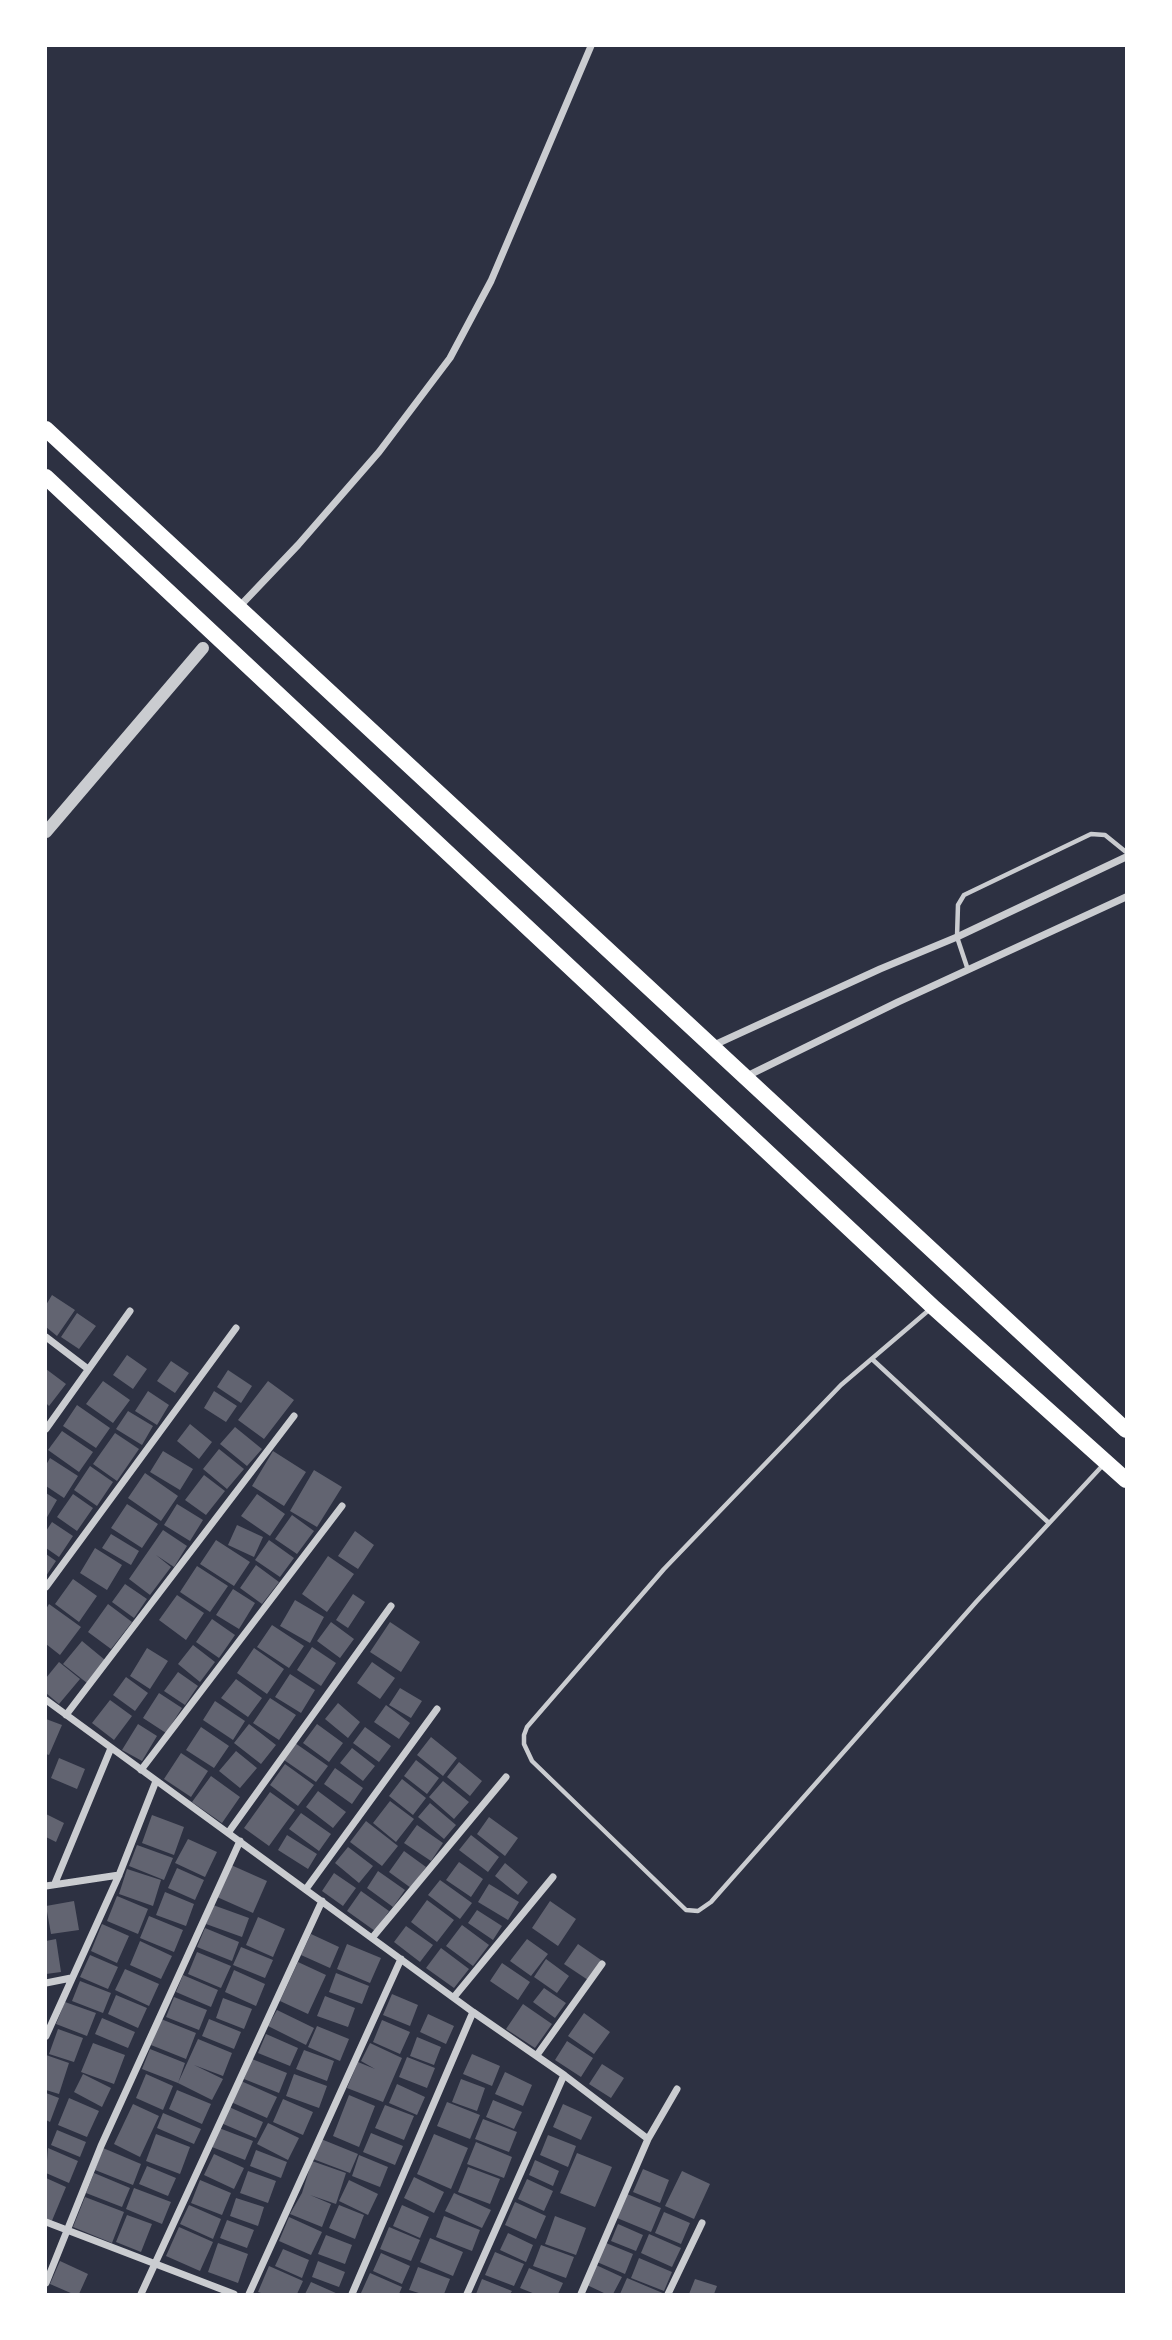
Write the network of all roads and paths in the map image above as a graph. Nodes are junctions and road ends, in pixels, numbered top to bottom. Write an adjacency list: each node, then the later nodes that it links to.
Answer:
1 (591, 46): 4 (street)
2 (46, 429): 4 (highway)
3 (46, 477): 5 (highway)
4 (239, 608): 12 (highway)
5 (214, 635): 6 (street); 14 (highway)
6 (203, 648): 7 (street)
7 (46, 832)
8 (1126, 854): 10 (street); 10 (lane)
9 (1126, 897): 11 (street)
10 (957, 937): 11 (lane); 12 (street)
11 (968, 971): 13 (street)
12 (711, 1046): 13 (highway)
13 (745, 1077): 22 (highway)
14 (933, 1307): 18 (lane); 23 (highway)
15 (130, 1311): 19 (street)
16 (236, 1328): 27 (street)
17 (46, 1336): 19 (street)
18 (872, 1359): 26 (lane); 26 (lane)
19 (88, 1369): 21 (street)
20 (294, 1416): 31 (street)
21 (46, 1429)
22 (1126, 1430)
23 (1107, 1461): 24 (highway); 26 (lane)
24 (1126, 1480)
25 (342, 1506): 33 (street)
26 (1049, 1523)
27 (46, 1587)
28 (391, 1606): 36 (street)
29 (46, 1700): 31 (street)
30 (437, 1709): 42 (street)
31 (66, 1715): 32 (street)
32 (111, 1748): 33 (street); 40 (street)
33 (141, 1770): 35 (street)
34 (506, 1777): 44 (street)
35 (156, 1781): 36 (street); 38 (street)
36 (228, 1833): 37 (street)
37 (240, 1842): 42 (street); 58 (street)
38 (119, 1875): 40 (street); 47 (street)
39 (553, 1877): 49 (street)
40 (55, 1883): 41 (street)
41 (46, 1886)
42 (306, 1889): 43 (street)
43 (322, 1900): 44 (street); 59 (street)
44 (372, 1938): 45 (street)
45 (401, 1959): 49 (street); 63 (street)
46 (602, 1964): 52 (street)
47 (71, 1978): 48 (street); 51 (street)
48 (46, 1983)
49 (454, 1997): 50 (street)
50 (473, 2012): 52 (street); 64 (street)
51 (46, 2036)
52 (537, 2055): 53 (street)
53 (564, 2075): 55 (street); 65 (street)
54 (677, 2089): 55 (street)
55 (648, 2139): 66 (street)
56 (46, 2222): 58 (street)
57 (702, 2223): 67 (street)
58 (67, 2230): 59 (street); 60 (street)
59 (154, 2262): 61 (street); 62 (street)
60 (46, 2283)
61 (141, 2294)
62 (234, 2294)
63 (249, 2294)
64 (352, 2294)
65 (467, 2294)
66 (581, 2294)
67 (668, 2294)

